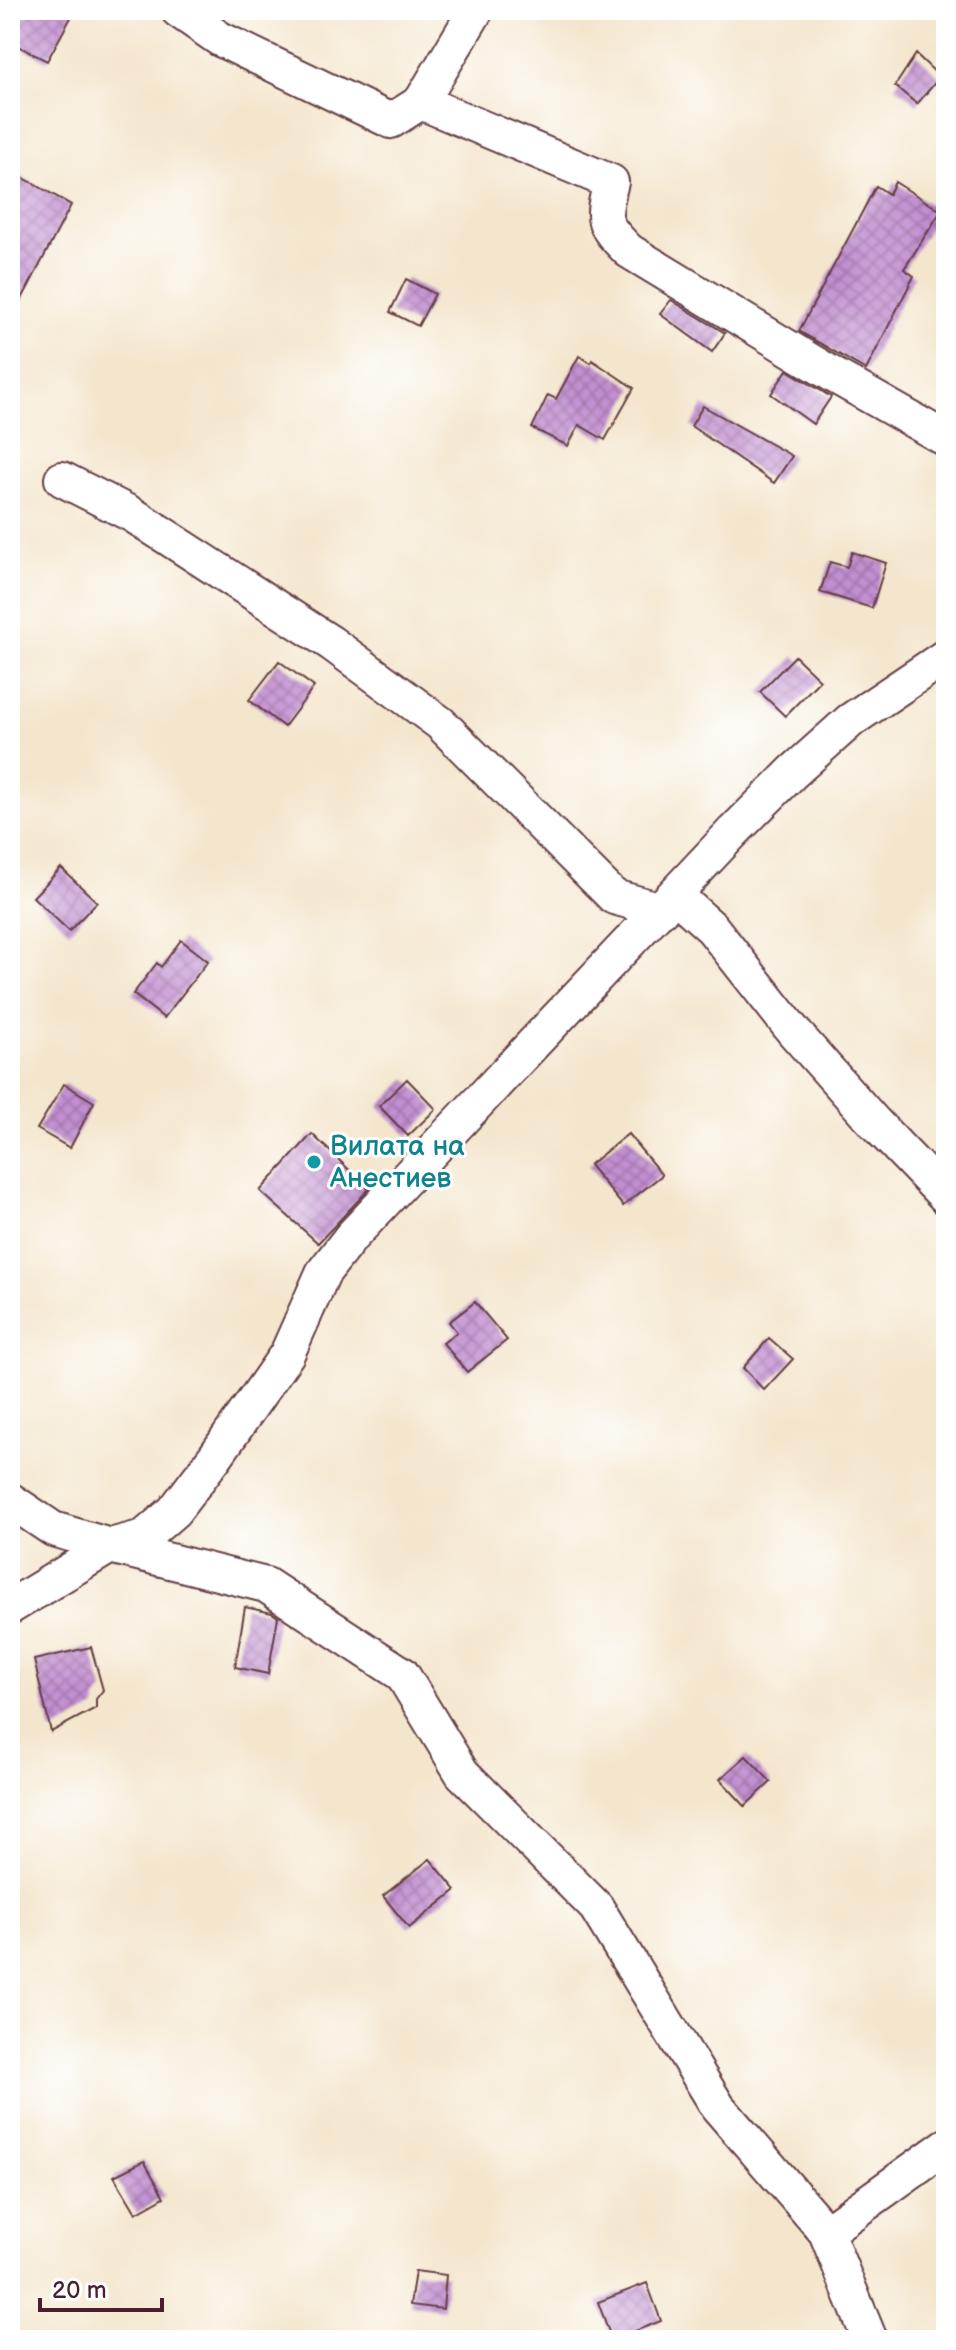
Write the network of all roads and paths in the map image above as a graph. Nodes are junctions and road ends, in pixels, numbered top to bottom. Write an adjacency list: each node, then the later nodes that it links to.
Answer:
1 (178, 10): 3 (street)
2 (476, 10): 3 (street)
3 (421, 102): 4 (street)
4 (946, 439)
5 (62, 479): 7 (street)
6 (946, 656): 7 (street)
7 (668, 902): 8 (street); 10 (street)
8 (946, 1197)
9 (10, 1500): 10 (street)
10 (110, 1546): 11 (street); 13 (street)
11 (10, 1607)
12 (946, 2146): 13 (street)
13 (826, 2232): 14 (street)
14 (870, 2340)

